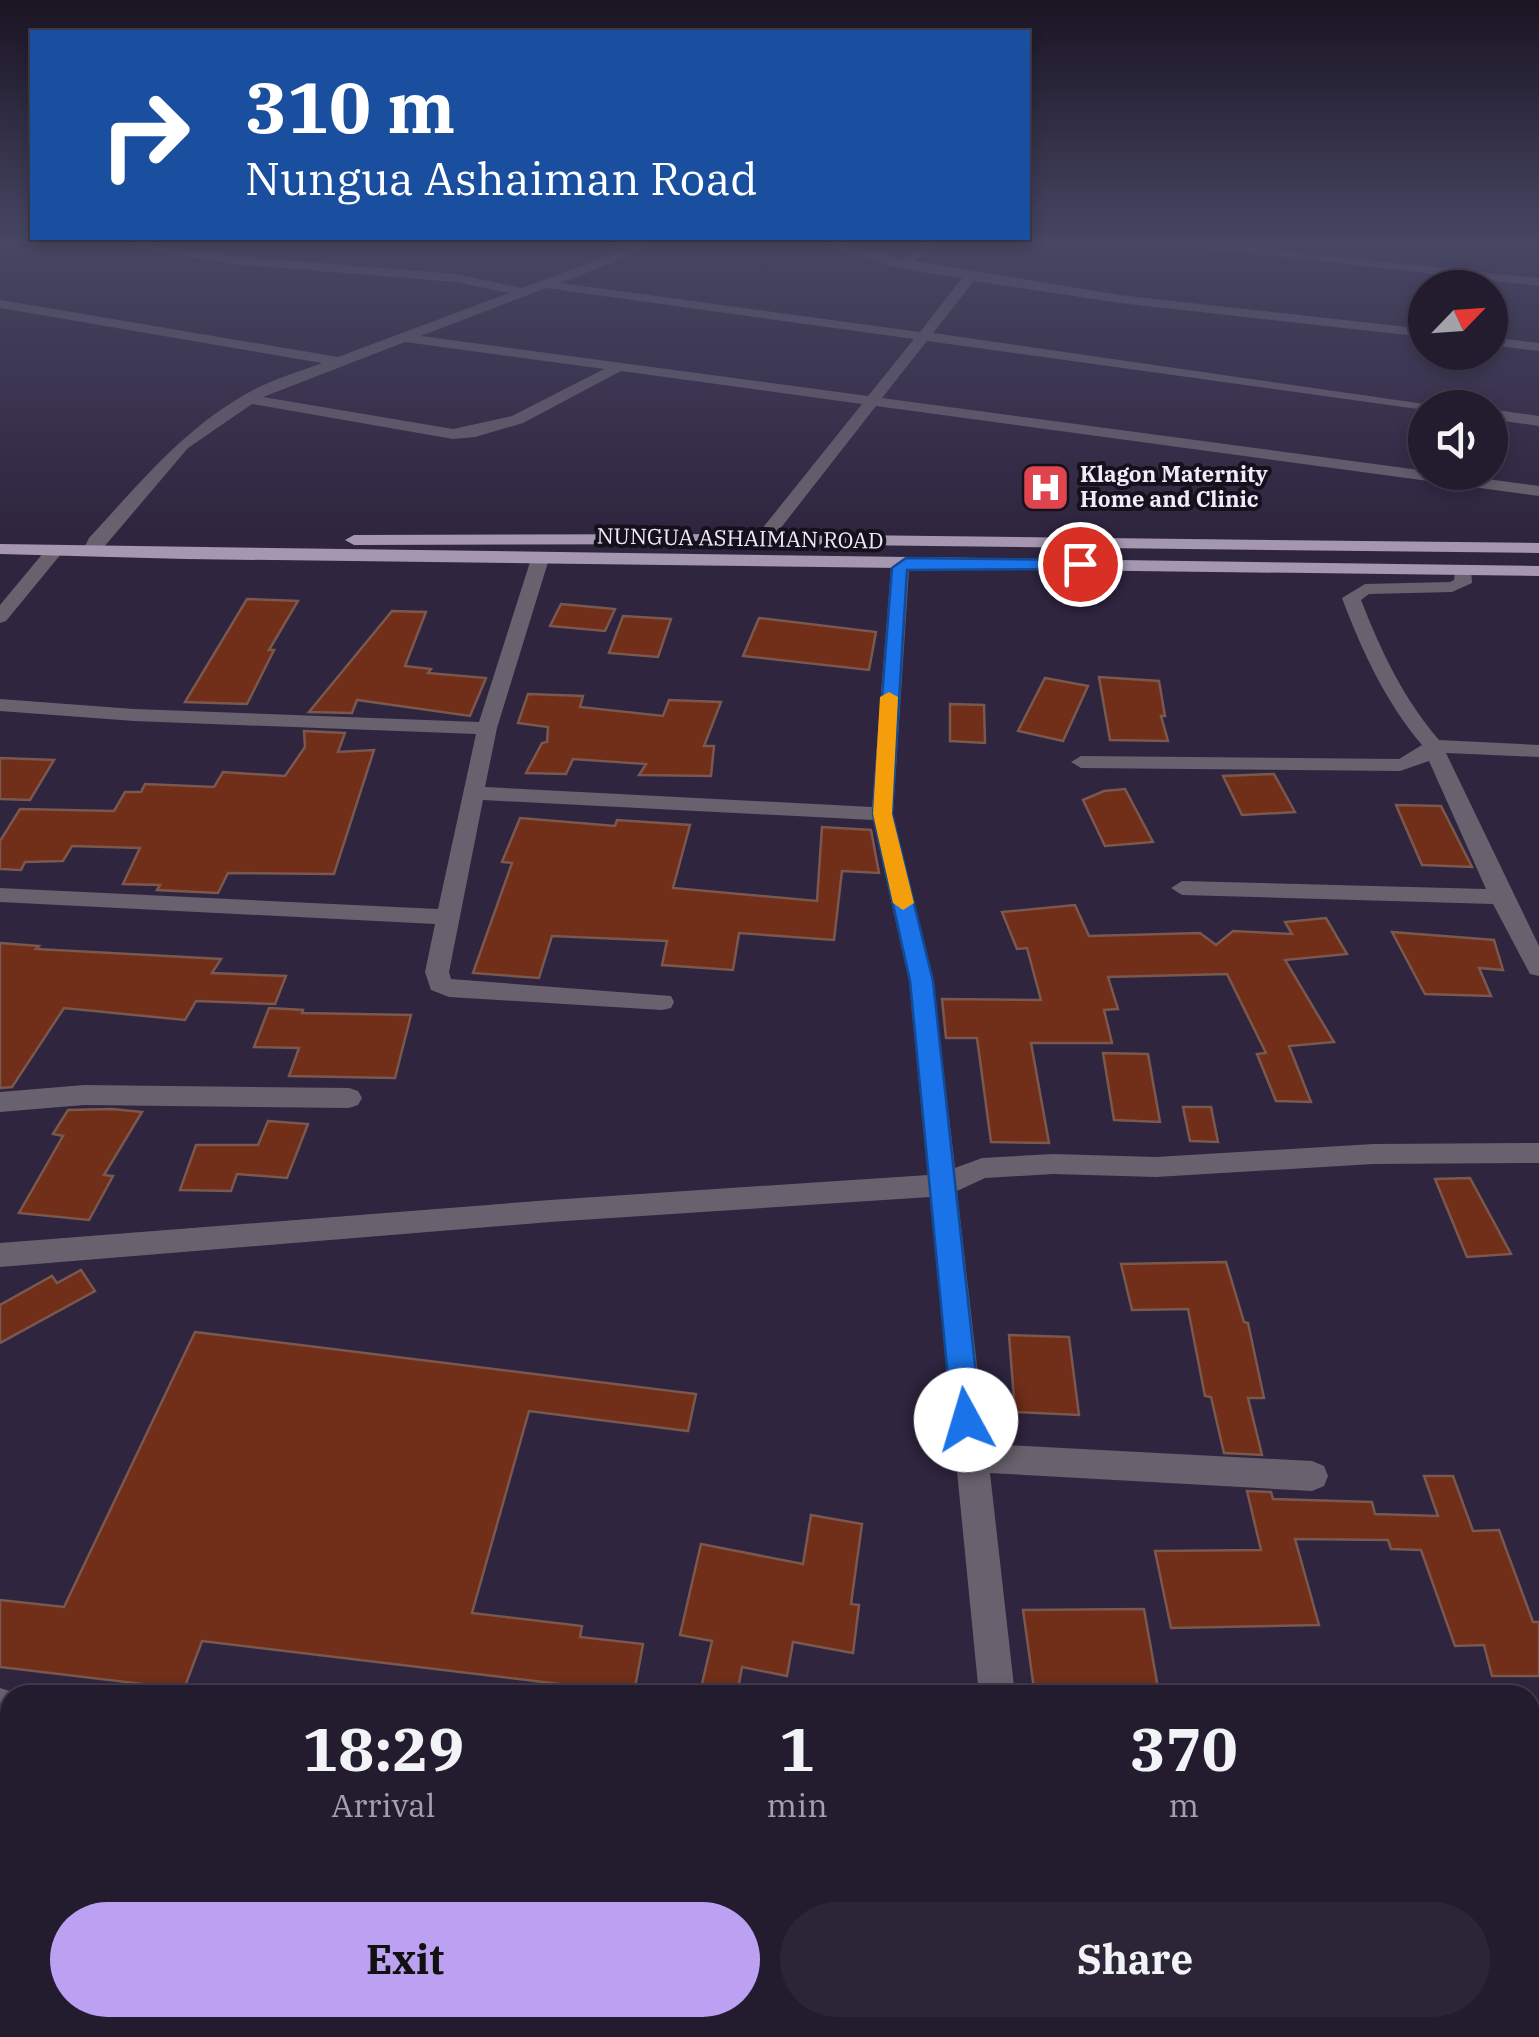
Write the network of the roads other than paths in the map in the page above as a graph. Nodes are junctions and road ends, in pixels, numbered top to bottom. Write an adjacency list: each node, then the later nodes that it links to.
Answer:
1 (194, 337): 7 (street)
2 (922, 337): 10 (street)
3 (939, 337): 11 (street)
4 (400, 338): 7 (street); 8 (street)
5 (1508, 343): 6 (street)
6 (1539, 347)
7 (335, 361): 9 (street)
8 (618, 367): 9 (street); 10 (street)
9 (250, 399): 17 (street)
10 (868, 403): 14 (street); 15 (street)
11 (1408, 403)
12 (1508, 417): 13 (street)
13 (1539, 421)
14 (1539, 491)
15 (763, 539): 17 (main road, NUNGUA ASHAIMAN ROAD); 19 (main road, NUNGUA ASHAIMAN ROAD)
16 (0, 540): 17 (main road, NUNGUA ASHAIMAN ROAD)
17 (94, 546): 20 (main road, NUNGUA ASHAIMAN ROAD); 21 (main road, NUNGUA ASHAIMAN ROAD)
18 (0, 548): 20 (main road, NUNGUA ASHAIMAN ROAD)
19 (1539, 548)
20 (55, 550): 25 (street)
21 (540, 559): 22 (main road, NUNGUA ASHAIMAN ROAD); 27 (street)
22 (906, 562): 23 (main road, NUNGUA ASHAIMAN ROAD); 32 (street)
23 (1462, 570): 24 (main road, NUNGUA ASHAIMAN ROAD); 28 (street)
24 (1539, 571)
25 (0, 617)
26 (0, 705): 27 (street)
27 (487, 728): 31 (street)
28 (1433, 746): 29 (street); 30 (street); 35 (street)
29 (1539, 751)
30 (1081, 762)
31 (473, 793): 32 (street); 36 (street)
32 (882, 814): 42 (street)
33 (1182, 888): 35 (street)
34 (0, 895): 36 (street)
35 (1501, 896): 37 (street)
36 (449, 918): 38 (street)
37 (1539, 968)
38 (662, 1002)
39 (348, 1098): 40 (street)
40 (0, 1102)
41 (1539, 1152): 42 (street)
42 (942, 1185): 43 (street); 44 (street)
43 (0, 1255)
44 (971, 1458): 45 (street); 46 (street)
45 (1312, 1476)
46 (995, 1685)

